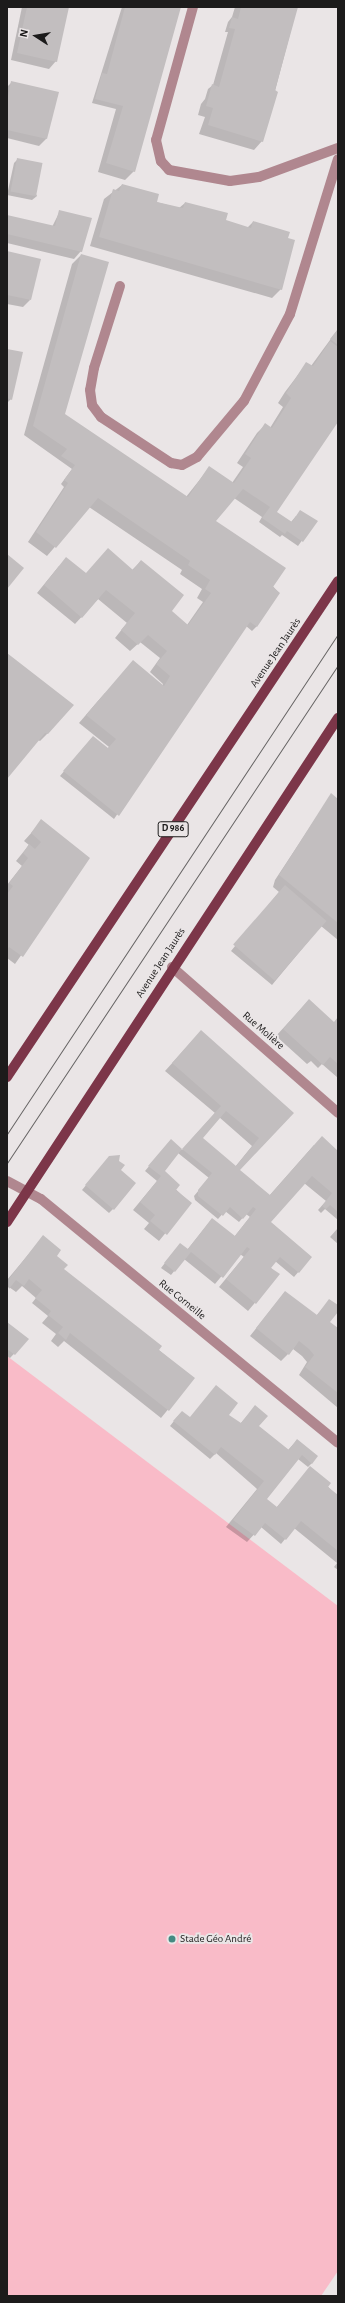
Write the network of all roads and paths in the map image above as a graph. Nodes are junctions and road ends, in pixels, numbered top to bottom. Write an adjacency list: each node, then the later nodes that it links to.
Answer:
1 (193, 7): 2 (street)
2 (338, 148)
3 (338, 159): 4 (street)
4 (120, 286)
5 (338, 580): 8 (main road, Avenue Jean Jaurès / D 986)
6 (338, 718): 7 (main road, Avenue Jean Jaurès)
7 (172, 967): 9 (street, Rue Molière); 11 (main road, Avenue Jean Jaurès)
8 (7, 1077)
9 (338, 1113)
10 (7, 1181): 11 (street, Rue Corneille)
11 (28, 1191): 12 (main road, Avenue Jean Jaurès); 13 (street, Rue Corneille)
12 (7, 1222)
13 (338, 1443)

